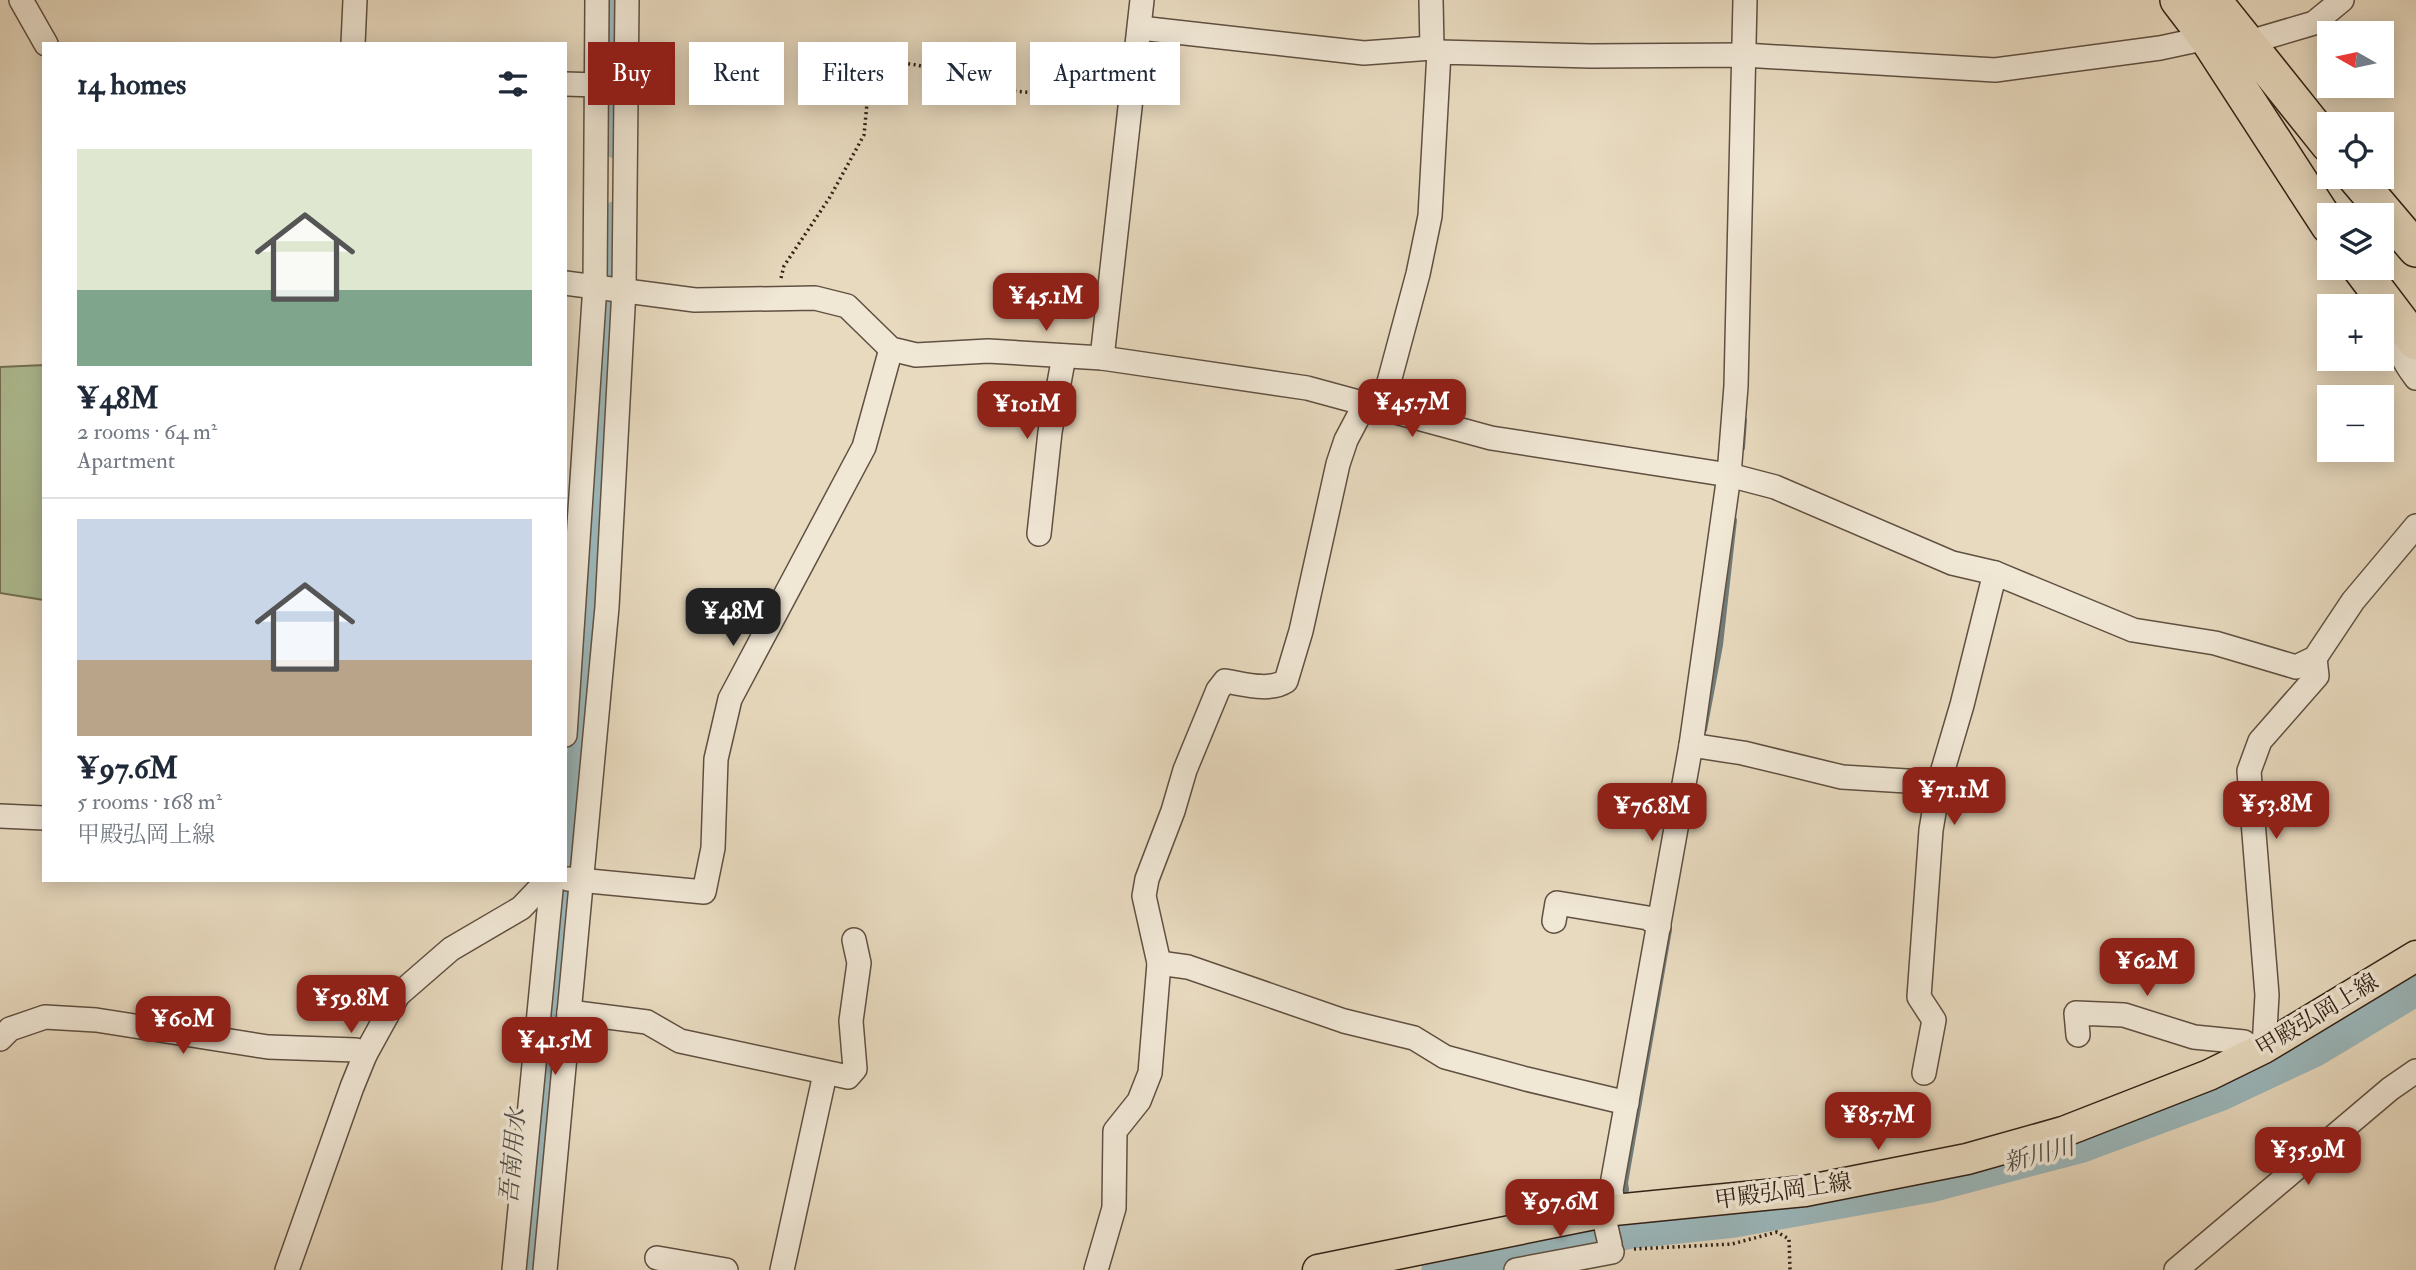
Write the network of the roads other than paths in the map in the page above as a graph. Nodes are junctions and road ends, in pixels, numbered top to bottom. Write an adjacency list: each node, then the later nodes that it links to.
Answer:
1 (21, 0): 13 (street)
2 (355, 0): 14 (street)
3 (597, 0): 15 (street)
4 (626, 0): 28 (street)
5 (1142, 0): 11 (street)
6 (1432, 0): 17 (street)
7 (1745, 0): 18 (street)
8 (2178, 0): 12 (highway)
9 (2213, 0): 16 (highway)
10 (2342, 0): 16 (street)
11 (1140, 28): 17 (street); 32 (street)
12 (2207, 38): 16 (street); 18 (street); 24 (highway)
13 (45, 42)
14 (353, 42)
15 (597, 42)
16 (2246, 43): 22 (highway)
17 (1435, 50): 18 (street); 34 (street)
18 (1744, 55): 35 (street)
19 (567, 84): 20 (street)
20 (588, 85)
21 (599, 105): 28 (street)
22 (2317, 130)
23 (2365, 189): 25 (highway)
24 (2317, 208)
25 (2416, 248)
26 (2369, 280): 29 (highway)
27 (567, 283): 28 (street)
28 (609, 287): 30 (street); 39 (street); 46 (street)
29 (2411, 336): 33 (street)
30 (891, 349): 31 (street); 46 (street)
31 (1064, 356): 32 (street); 37 (street)
32 (1102, 358): 34 (street)
33 (2416, 378)
34 (1374, 406): 35 (street); 52 (street)
35 (1729, 475): 38 (street); 42 (street)
36 (2416, 526): 40 (street)
37 (1039, 534)
38 (1995, 573): 40 (street); 43 (street)
39 (571, 579): 41 (street)
40 (2315, 658): 56 (street)
41 (567, 683)
42 (1691, 745): 43 (street); 49 (street)
43 (1939, 783): 59 (street)
44 (0, 816): 45 (street)
45 (42, 818)
46 (574, 879): 53 (street)
47 (544, 882): 57 (street); 65 (street)
48 (1554, 922): 49 (street)
49 (1659, 926): 61 (street)
50 (854, 940): 60 (street)
51 (2416, 956): 56 (main road, 甲殿弘岡上線)
52 (1158, 963): 61 (street); 69 (street)
53 (569, 1012): 60 (street); 66 (street)
54 (2078, 1035): 56 (street)
55 (0, 1039): 57 (street)
56 (2260, 1050): 62 (main road, 甲殿弘岡上線)
57 (365, 1055): 64 (street)
58 (2416, 1072): 72 (street)
59 (1924, 1073)
60 (825, 1074): 68 (street)
61 (1627, 1103): 62 (street)
62 (1609, 1229): 70 (main road, 甲殿弘岡上線); 71 (street)
63 (657, 1258): 67 (street)
64 (287, 1270)
65 (514, 1270)
66 (545, 1270)
67 (726, 1270)
68 (782, 1270)
69 (1096, 1270)
70 (1318, 1270)
71 (1516, 1270)
72 (2176, 1270)

